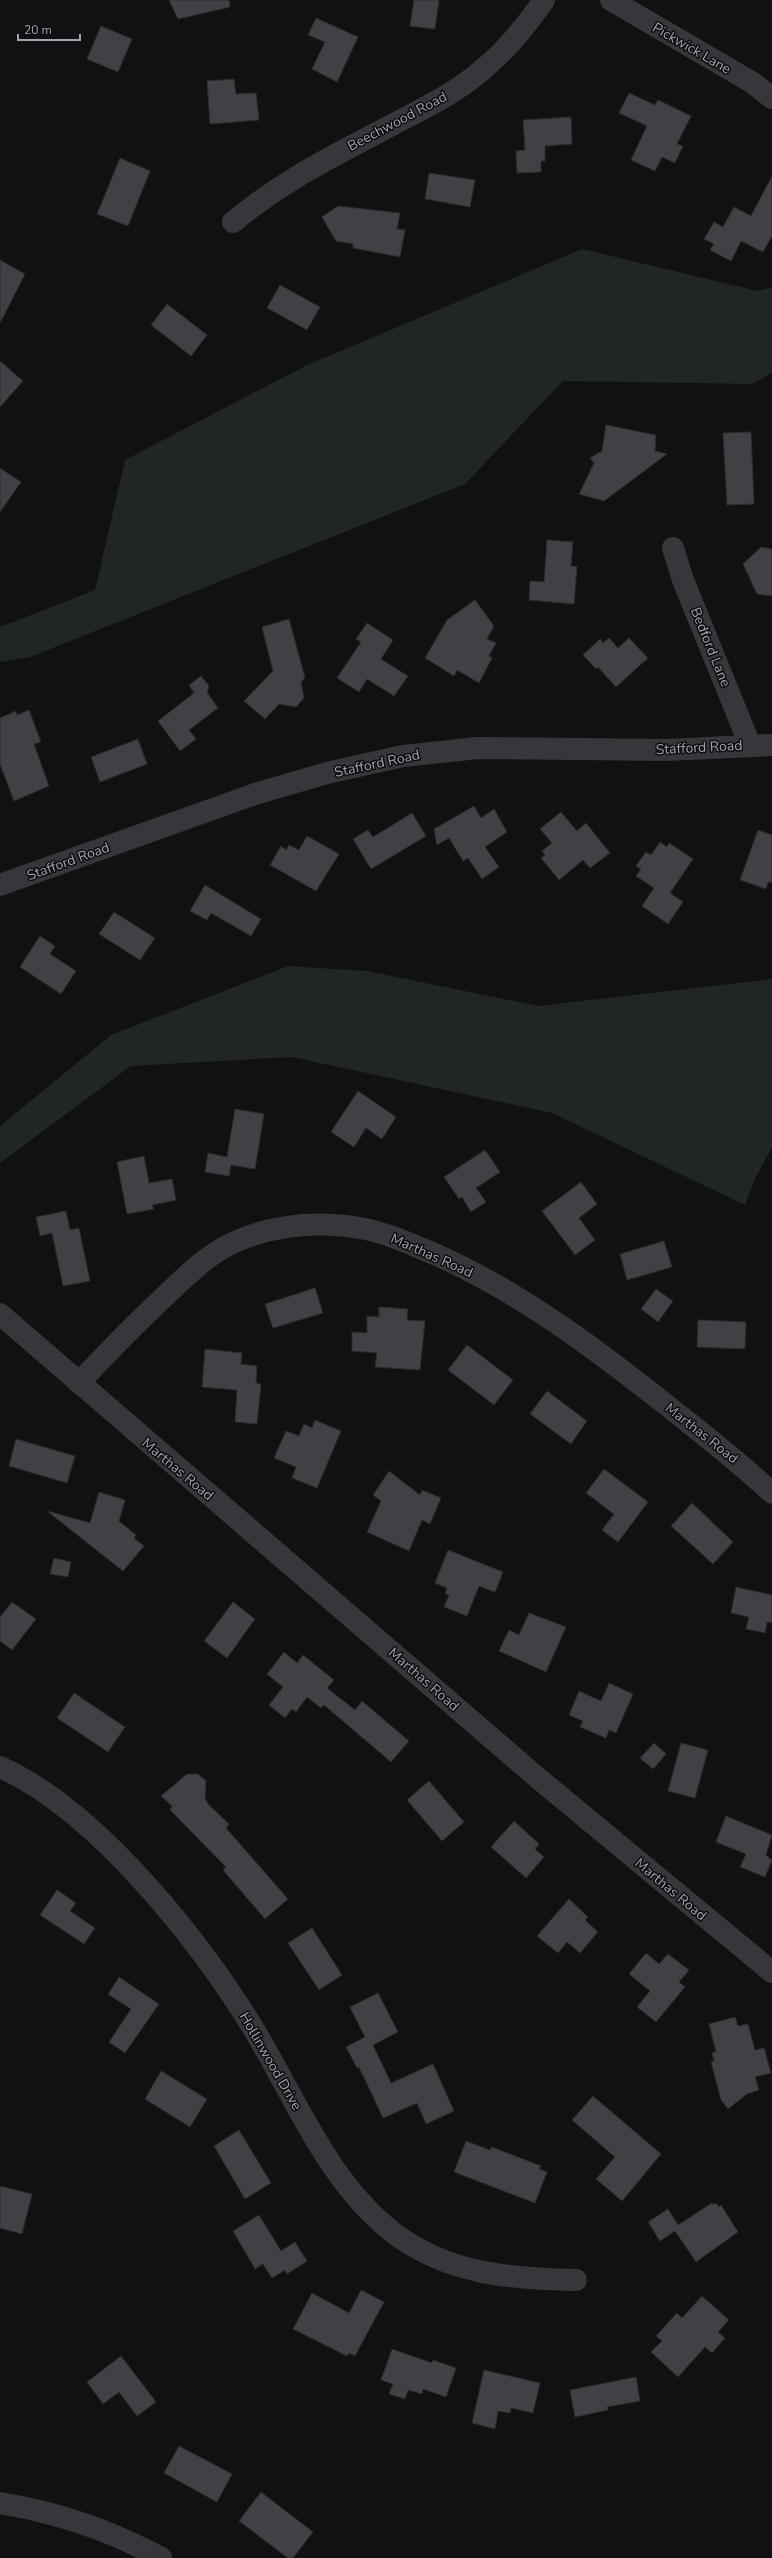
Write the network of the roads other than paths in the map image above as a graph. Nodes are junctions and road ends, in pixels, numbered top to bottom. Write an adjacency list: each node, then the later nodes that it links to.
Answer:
1 (544, 0): 4 (street, Beechwood Road)
2 (611, 0): 3 (street, Pickwick Lane)
3 (772, 98)
4 (233, 222)
5 (673, 548): 6 (street, Bedford Lane)
6 (750, 745): 7 (street, Stafford Road); 8 (street, Stafford Road)
7 (772, 745)
8 (0, 885)
9 (0, 1314): 10 (street, Marthas Road)
10 (79, 1383): 11 (street, Marthas Road); 13 (street, Marthas Road)
11 (772, 1493)
12 (0, 1767): 14 (street, Hollinwood Drive)
13 (772, 1972)
14 (576, 2280)
15 (0, 2503): 16 (street)
16 (161, 2558)

